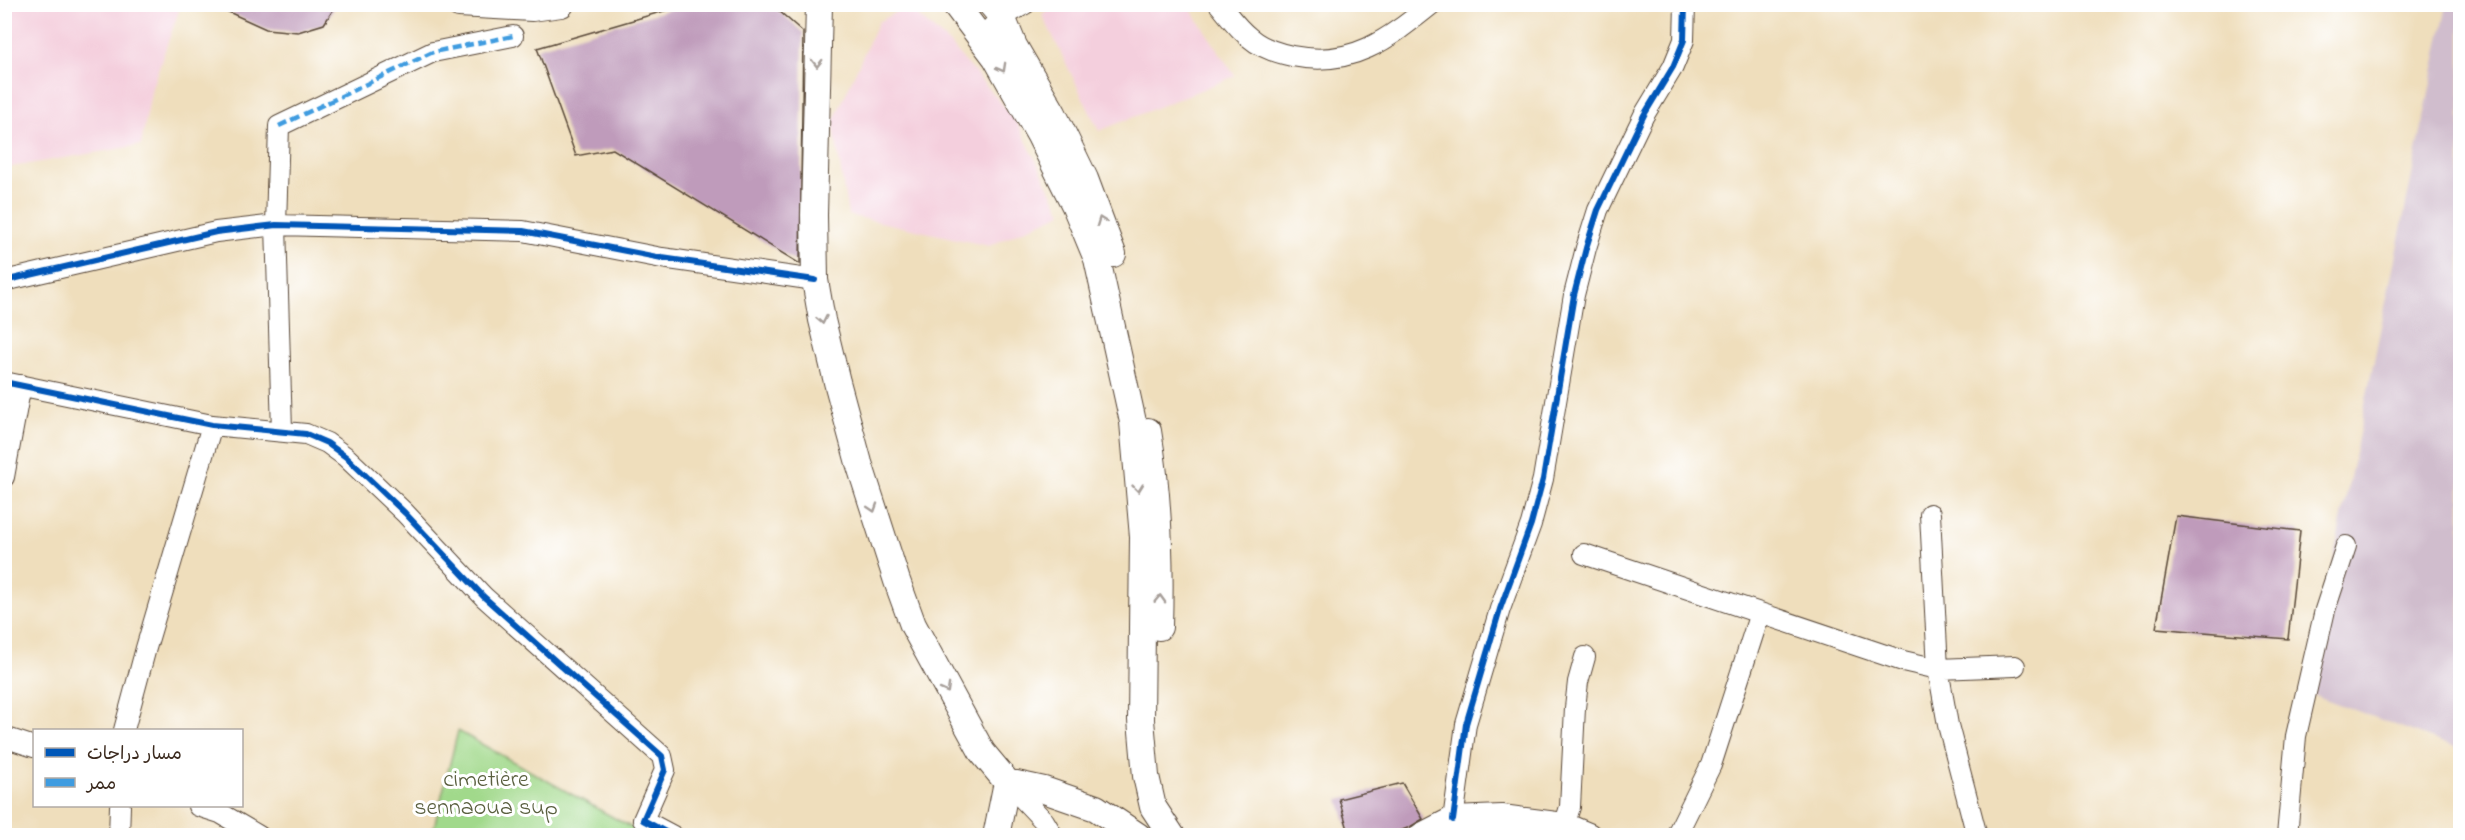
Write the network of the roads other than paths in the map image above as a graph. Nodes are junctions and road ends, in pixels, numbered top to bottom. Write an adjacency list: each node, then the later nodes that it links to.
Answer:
1 (459, 4): 2 (main road)
2 (561, 4)
3 (955, 4): 11 (main road)
4 (1025, 4): 9 (street)
5 (1219, 4): 6 (street)
6 (1432, 4)
7 (1686, 4): 33 (street)
8 (812, 10): 13 (main road, one-way to 13)
9 (996, 11): 11 (street); 41 (main road, one-way to 9)
10 (513, 36): 12 (street)
11 (981, 39): 40 (main road, one-way to 40)
12 (276, 225): 13 (street); 14 (street); 17 (street)
13 (815, 279): 29 (main road, one-way to 29)
14 (4, 281)
15 (13, 384): 16 (street); 18 (street)
16 (212, 425): 17 (street); 26 (street)
17 (282, 431): 36 (street)
18 (4, 477)
19 (1930, 514): 25 (street)
20 (2346, 546): 47 (street)
21 (1584, 554): 22 (street)
22 (1760, 613): 25 (street); 45 (street)
23 (1585, 657): 32 (street)
24 (2015, 666): 25 (street)
25 (1938, 669): 46 (street)
26 (124, 729)
27 (4, 737): 28 (street)
28 (33, 747)
29 (1007, 782): 37 (main road); 38 (street); 39 (main road)
30 (120, 807): 34 (street)
31 (201, 807): 35 (street)
32 (1564, 826): 33 (main road); 44 (main road)
33 (1458, 828): 42 (main road); 43 (main road)
34 (119, 836)
35 (259, 836)
36 (673, 836)
37 (996, 836)
38 (1053, 836)
39 (1138, 836)
40 (1172, 836)
41 (1193, 836)
42 (1422, 836)
43 (1528, 836)
44 (1588, 836)
45 (1676, 836)
46 (1977, 836)
47 (2287, 836)

